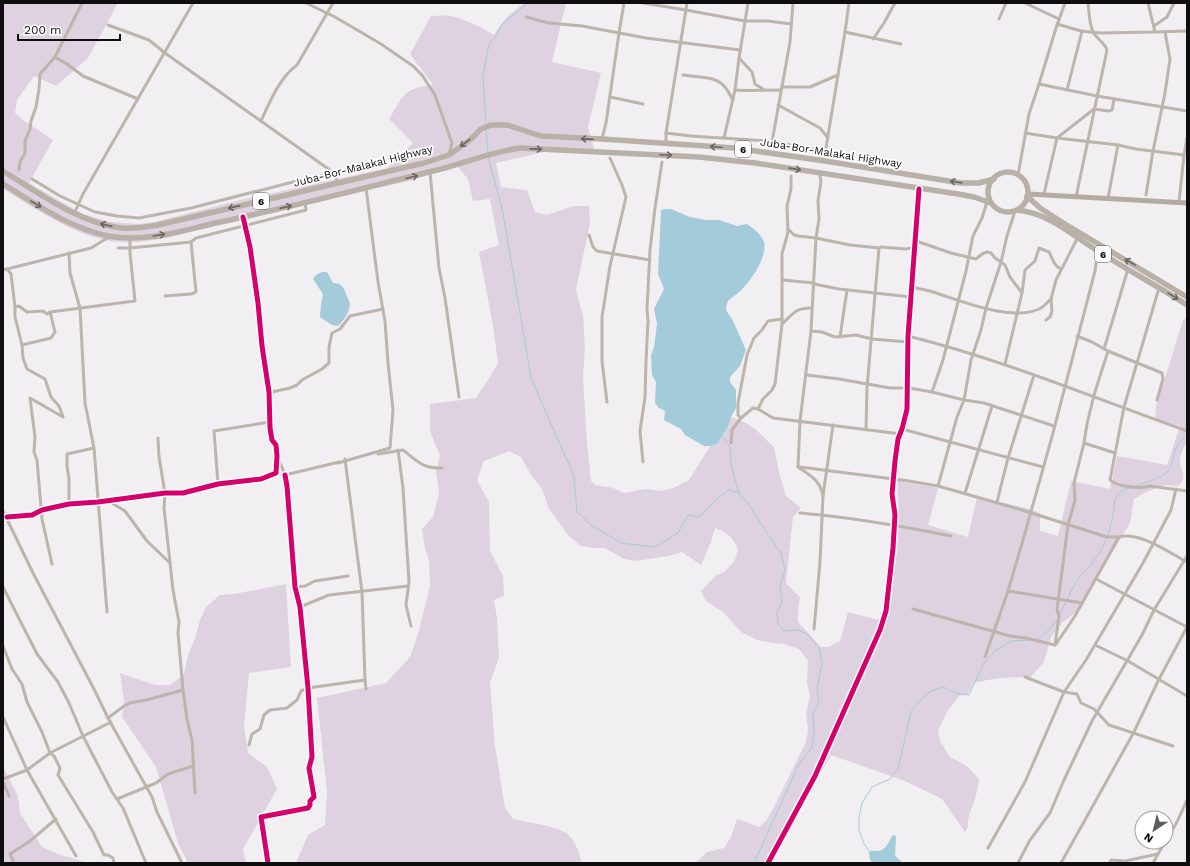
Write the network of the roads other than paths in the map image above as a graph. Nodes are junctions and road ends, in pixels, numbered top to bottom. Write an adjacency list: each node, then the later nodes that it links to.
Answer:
1 (82, 3): 40 (street)
2 (193, 3): 39 (street)
3 (306, 3): 19 (street)
4 (333, 3): 19 (street)
5 (624, 3): 34 (street)
6 (643, 3): 18 (street)
7 (687, 3): 18 (street)
8 (748, 3): 23 (street)
9 (793, 3): 24 (street)
10 (849, 3): 30 (street)
11 (895, 3): 35 (street)
12 (1006, 3): 21 (street)
13 (1025, 3): 22 (street)
14 (1065, 3): 22 (street)
15 (1088, 3): 31 (street)
16 (1148, 3): 27 (street)
17 (1174, 3): 27 (street)
18 (686, 10): 23 (street); 36 (street)
19 (327, 13): 59 (street); 72 (street)
20 (526, 17): 34 (street)
21 (999, 19)
22 (1059, 19): 25 (street)
23 (745, 21): 24 (street); 38 (street)
24 (791, 24): 45 (street)
25 (1057, 24): 29 (street); 44 (street)
26 (108, 26): 39 (street)
27 (1154, 26): 32 (street)
28 (1187, 30): 33 (street)
29 (1082, 31): 31 (street); 48 (street)
30 (845, 32): 35 (street); 43 (street)
31 (1093, 32): 32 (street); 49 (street)
32 (1155, 32): 33 (street)
33 (1165, 32): 56 (street)
34 (618, 33): 36 (street); 50 (street)
35 (873, 39): 37 (street)
36 (681, 43): 38 (street); 60 (street)
37 (901, 44)
38 (740, 50): 41 (street)
39 (165, 53): 51 (street); 59 (street)
40 (55, 57): 51 (street); 77 (street)
41 (738, 58): 46 (street); 47 (street)
42 (682, 75): 53 (street)
43 (838, 75): 45 (street); 63 (street)
44 (1039, 84): 48 (street); 61 (street)
45 (781, 89): 47 (street); 55 (street)
46 (735, 90): 47 (street); 53 (street)
47 (765, 90)
48 (1067, 90): 49 (street)
49 (1096, 96): 52 (street); 57 (street)
50 (610, 97): 54 (street); 66 (street)
51 (138, 99): 99 (street)
52 (1114, 99): 56 (street); 57 (street)
53 (733, 100): 62 (street)
54 (643, 104)
55 (778, 105): 63 (street); 67 (street)
56 (1162, 106): 58 (street); 71 (street)
57 (1094, 108): 64 (street); 68 (street)
58 (1187, 111)
59 (261, 121): 81 (street)
60 (666, 133): 62 (street); 69 (street)
61 (1024, 133): 64 (street); 82 (street)
62 (724, 138): 67 (street)
63 (828, 138): 67 (street)
64 (1057, 138): 68 (street); 90 (street)
65 (1187, 138): 73 (street)
66 (602, 139): 69 (highway, Juba-Bor-Malakal Highway / 6); 72 (highway, Juba-Bor-Malakal Highway / 6, one-way to 72)
67 (772, 142)
68 (1088, 142): 70 (street); 93 (street)
69 (666, 143): 85 (highway, Juba-Bor-Malakal Highway / 6, one-way to 69)
70 (1118, 145): 71 (street); 94 (street)
71 (1153, 151): 73 (street); 92 (street)
72 (449, 155): 86 (highway, Juba-Bor-Malakal Highway / 6)
73 (1184, 155): 96 (street)
74 (610, 158): 117 (street)
75 (662, 162): 119 (street)
76 (378, 164): 81 (street)
77 (19, 170)
78 (3, 171): 101 (highway, Juba-Bor-Malakal Highway / 6)
79 (430, 172): 80 (highway, Juba-Bor-Malakal Highway / 6, one-way to 80); 88 (highway, Juba-Bor-Malakal Highway / 6, one-way to 79); 168 (street)
80 (819, 172): 89 (highway, Juba-Bor-Malakal Highway / 6); 109 (street)
81 (334, 173): 86 (street); 99 (street)
82 (1018, 175): 85 (highway, Juba-Bor-Malakal Highway / 6); 91 (highway, 6)
83 (791, 176): 104 (street)
84 (32, 179): 99 (street)
85 (994, 179): 95 (highway)
86 (338, 183): 101 (highway, Juba-Bor-Malakal Highway / 6, one-way to 101)
87 (3, 184): 106 (highway, Juba-Bor-Malakal Highway / 6, one-way to 106)
88 (366, 188): 97 (highway, Juba-Bor-Malakal Highway / 6); 141 (street)
89 (919, 189): 95 (highway, Juba-Bor-Malakal Highway / 6); 110 (street)
90 (1044, 194): 91 (main road); 93 (main road)
91 (1028, 195): 100 (highway); 132 (highway, 6, one-way to 91)
92 (1146, 195)
93 (1076, 197): 94 (main road)
94 (1108, 198): 96 (main road)
95 (989, 202): 100 (highway, Juba-Bor-Malakal Highway / 6); 118 (street)
96 (1179, 202): 98 (main road)
97 (305, 203): 102 (highway, Juba-Bor-Malakal Highway / 6, one-way to 97); 103 (street)
98 (1187, 203)
99 (78, 205): 101 (street)
100 (1016, 210): 107 (highway, Juba-Bor-Malakal Highway / 6); 120 (street)
101 (74, 214)
102 (243, 217): 103 (street); 108 (highway, Juba-Bor-Malakal Highway / 6, one-way to 102)
103 (246, 226): 111 (street); 178 (street)
104 (788, 229): 109 (street); 124 (street)
105 (590, 235): 117 (street)
106 (110, 236): 108 (highway, Juba-Bor-Malakal Highway / 6); 116 (street)
107 (1078, 237): 115 (highway, Juba-Bor-Malakal Highway / 6); 122 (street)
108 (130, 238): 138 (street)
109 (816, 238): 113 (street); 125 (street)
110 (916, 241): 114 (street); 118 (street)
111 (191, 242): 112 (street); 131 (street)
112 (118, 248)
113 (879, 248): 114 (street); 129 (street)
114 (915, 248): 126 (street)
115 (1098, 251): 123 (highway, Juba-Bor-Malakal Highway / 6); 149 (street)
116 (69, 253): 121 (street); 138 (street)
117 (614, 253): 119 (street); 171 (street)
118 (969, 258): 120 (street); 135 (street)
119 (650, 260): 196 (street)
120 (1001, 262): 130 (street); 140 (street)
121 (5, 269): 137 (street)
122 (1061, 269): 130 (street); 134 (street)
123 (1128, 269): 127 (highway, Juba-Bor-Malakal Highway / 6); 155 (street)
124 (783, 280): 125 (street); 144 (street)
125 (814, 283): 128 (street); 139 (street)
126 (912, 287): 133 (street); 135 (street)
127 (1159, 288): 136 (highway, Juba-Bor-Malakal Highway / 6, one-way to 136); 158 (street)
128 (847, 290): 129 (street); 150 (street)
129 (876, 293): 133 (street); 151 (street)
130 (1022, 293): 143 (street)
131 (165, 296)
132 (1187, 297)
133 (910, 298): 148 (street)
134 (1051, 299): 143 (street); 145 (street)
135 (958, 301): 140 (street); 154 (street)
136 (1187, 305)
137 (15, 308): 142 (street); 153 (street)
138 (80, 308): 142 (street); 189 (street)
139 (812, 308): 146 (street); 147 (street)
140 (986, 308): 143 (street); 157 (street)
141 (383, 309): 166 (street); 197 (street)
142 (50, 312): 153 (street)
143 (1016, 313): 159 (street)
144 (782, 319): 146 (street); 176 (street)
145 (1046, 320)
146 (782, 324): 174 (street)
147 (811, 331): 150 (street); 161 (street)
148 (908, 336): 152 (street); 154 (street)
149 (1078, 336): 155 (street); 163 (street)
150 (840, 337): 151 (street)
151 (872, 339): 152 (street); 162 (street)
152 (908, 342): 164 (street)
153 (22, 344): 215 (street)
154 (947, 345): 157 (street); 165 (street)
155 (1104, 349): 156 (street)
156 (1108, 351): 158 (street); 167 (street)
157 (973, 354): 159 (street); 169 (street)
158 (1137, 363): 170 (street); 173 (street)
159 (1005, 364): 160 (street)
160 (1034, 374): 163 (street); 175 (street)
161 (807, 375): 162 (street); 177 (street)
162 (868, 384): 164 (street); 181 (street)
163 (1064, 385): 167 (street); 180 (street)
164 (909, 388): 165 (street); 182 (street)
165 (932, 392): 169 (street)
166 (270, 395)
167 (1094, 396): 173 (street); 188 (street)
168 (458, 397)
169 (964, 400): 172 (street); 186 (street)
170 (1157, 400)
171 (607, 402)
172 (992, 406): 175 (street); 190 (street)
173 (1124, 407): 183 (street); 192 (street)
174 (758, 409): 176 (street); 177 (street)
175 (1022, 414): 180 (street); 194 (street)
176 (741, 418): 187 (street)
177 (800, 421): 179 (street); 198 (street)
178 (270, 422): 193 (street); 204 (street)
179 (833, 425): 181 (street); 201 (street)
180 (1054, 426): 199 (street)
181 (866, 429): 184 (street)
182 (902, 429): 184 (street); 186 (street)
183 (1187, 431)
184 (901, 434): 203 (street)
185 (158, 438): 208 (street)
186 (951, 442): 190 (street); 205 (street)
187 (731, 443)
188 (1084, 443): 192 (street); 221 (street)
189 (94, 448): 212 (street); 214 (street)
190 (979, 449): 194 (street); 209 (street)
191 (398, 450): 195 (street); 200 (street); 232 (street)
192 (1115, 453): 206 (street)
193 (277, 456): 202 (street); 204 (street)
194 (1008, 458): 199 (street); 213 (street)
195 (345, 459): 202 (street); 236 (street)
196 (643, 462)
197 (338, 463)
198 (798, 467): 201 (street); 210 (street)
199 (1043, 467): 217 (street)
200 (442, 468)
201 (827, 472): 203 (street); 210 (street)
202 (284, 475): 234 (street)
203 (893, 480): 205 (street); 222 (street)
204 (218, 484): 208 (street)
205 (938, 486): 209 (street)
206 (1176, 489): 207 (street); 225 (street)
207 (1187, 491)
208 (165, 493): 211 (street); 228 (street)
209 (965, 493): 213 (street)
210 (823, 496): 219 (street)
211 (106, 500): 212 (street); 228 (street)
212 (98, 502): 214 (street); 243 (street)
213 (997, 502): 217 (street)
214 (69, 504): 215 (street)
215 (42, 510): 220 (street); 229 (street)
216 (3, 512): 220 (street)
217 (1030, 512): 221 (street); 235 (street)
218 (800, 513): 219 (street)
219 (822, 515): 222 (street); 246 (street)
220 (7, 517): 263 (street)
221 (1068, 525): 224 (street); 238 (street)
222 (894, 526): 223 (street); 290 (street)
223 (951, 536)
224 (1120, 537): 225 (street); 231 (street)
225 (1153, 544): 227 (street); 237 (street)
226 (1187, 556): 227 (street)
227 (1186, 561): 242 (street)
228 (170, 563): 258 (street)
229 (52, 564)
230 (348, 576): 234 (street)
231 (1096, 579): 237 (street); 239 (street)
232 (408, 586): 236 (street); 244 (street)
233 (3, 587): 266 (street)
234 (295, 587): 240 (street)
235 (1008, 591): 238 (street); 247 (street)
236 (362, 592): 240 (street); 255 (street)
237 (1125, 595): 242 (street); 248 (street)
238 (1059, 598): 239 (street); 250 (street)
239 (1082, 603): 250 (street)
240 (300, 607): 256 (street)
241 (913, 609): 247 (street)
242 (1154, 610): 245 (street); 252 (street)
243 (107, 612)
244 (411, 626)
245 (1187, 627): 254 (street)
246 (814, 629)
247 (993, 632): 250 (street); 251 (street)
248 (1095, 645): 252 (street); 259 (street)
249 (3, 646): 269 (street)
250 (1055, 646)
251 (985, 657)
252 (1128, 661): 254 (street); 261 (street)
253 (1025, 678): 259 (street)
254 (1159, 679): 260 (street); 265 (street)
255 (365, 680): 256 (street); 257 (street)
256 (308, 688): 267 (street); 289 (street)
257 (366, 689)
258 (182, 690): 263 (street); 270 (street)
259 (1064, 692): 261 (street); 281 (street)
260 (1187, 696)
261 (1098, 712): 265 (street); 291 (street)
262 (3, 717): 271 (street)
263 (108, 718): 264 (street)
264 (111, 722): 266 (street); 274 (street)
265 (1134, 732): 268 (street); 292 (street)
266 (83, 736): 269 (street); 277 (street)
267 (249, 745)
268 (1173, 746)
269 (50, 754): 271 (street); 286 (street)
270 (193, 766): 274 (street); 275 (street)
271 (27, 770): 272 (street); 279 (street)
272 (3, 779)
273 (3, 782): 276 (street)
274 (147, 786): 277 (street); 288 (street)
275 (195, 793)
276 (9, 796)
277 (117, 799): 287 (street)
278 (1187, 800): 280 (street)
279 (56, 819): 284 (street); 285 (street)
280 (1174, 827)
281 (988, 848)
282 (1160, 850): 283 (street)
283 (1158, 854): 293 (street); 294 (street)
284 (76, 856)
285 (14, 863)
286 (114, 863)
287 (146, 863)
288 (182, 863)
289 (268, 863)
290 (768, 863)
291 (1018, 863)
292 (1061, 863)
293 (1109, 863)
294 (1153, 863)

